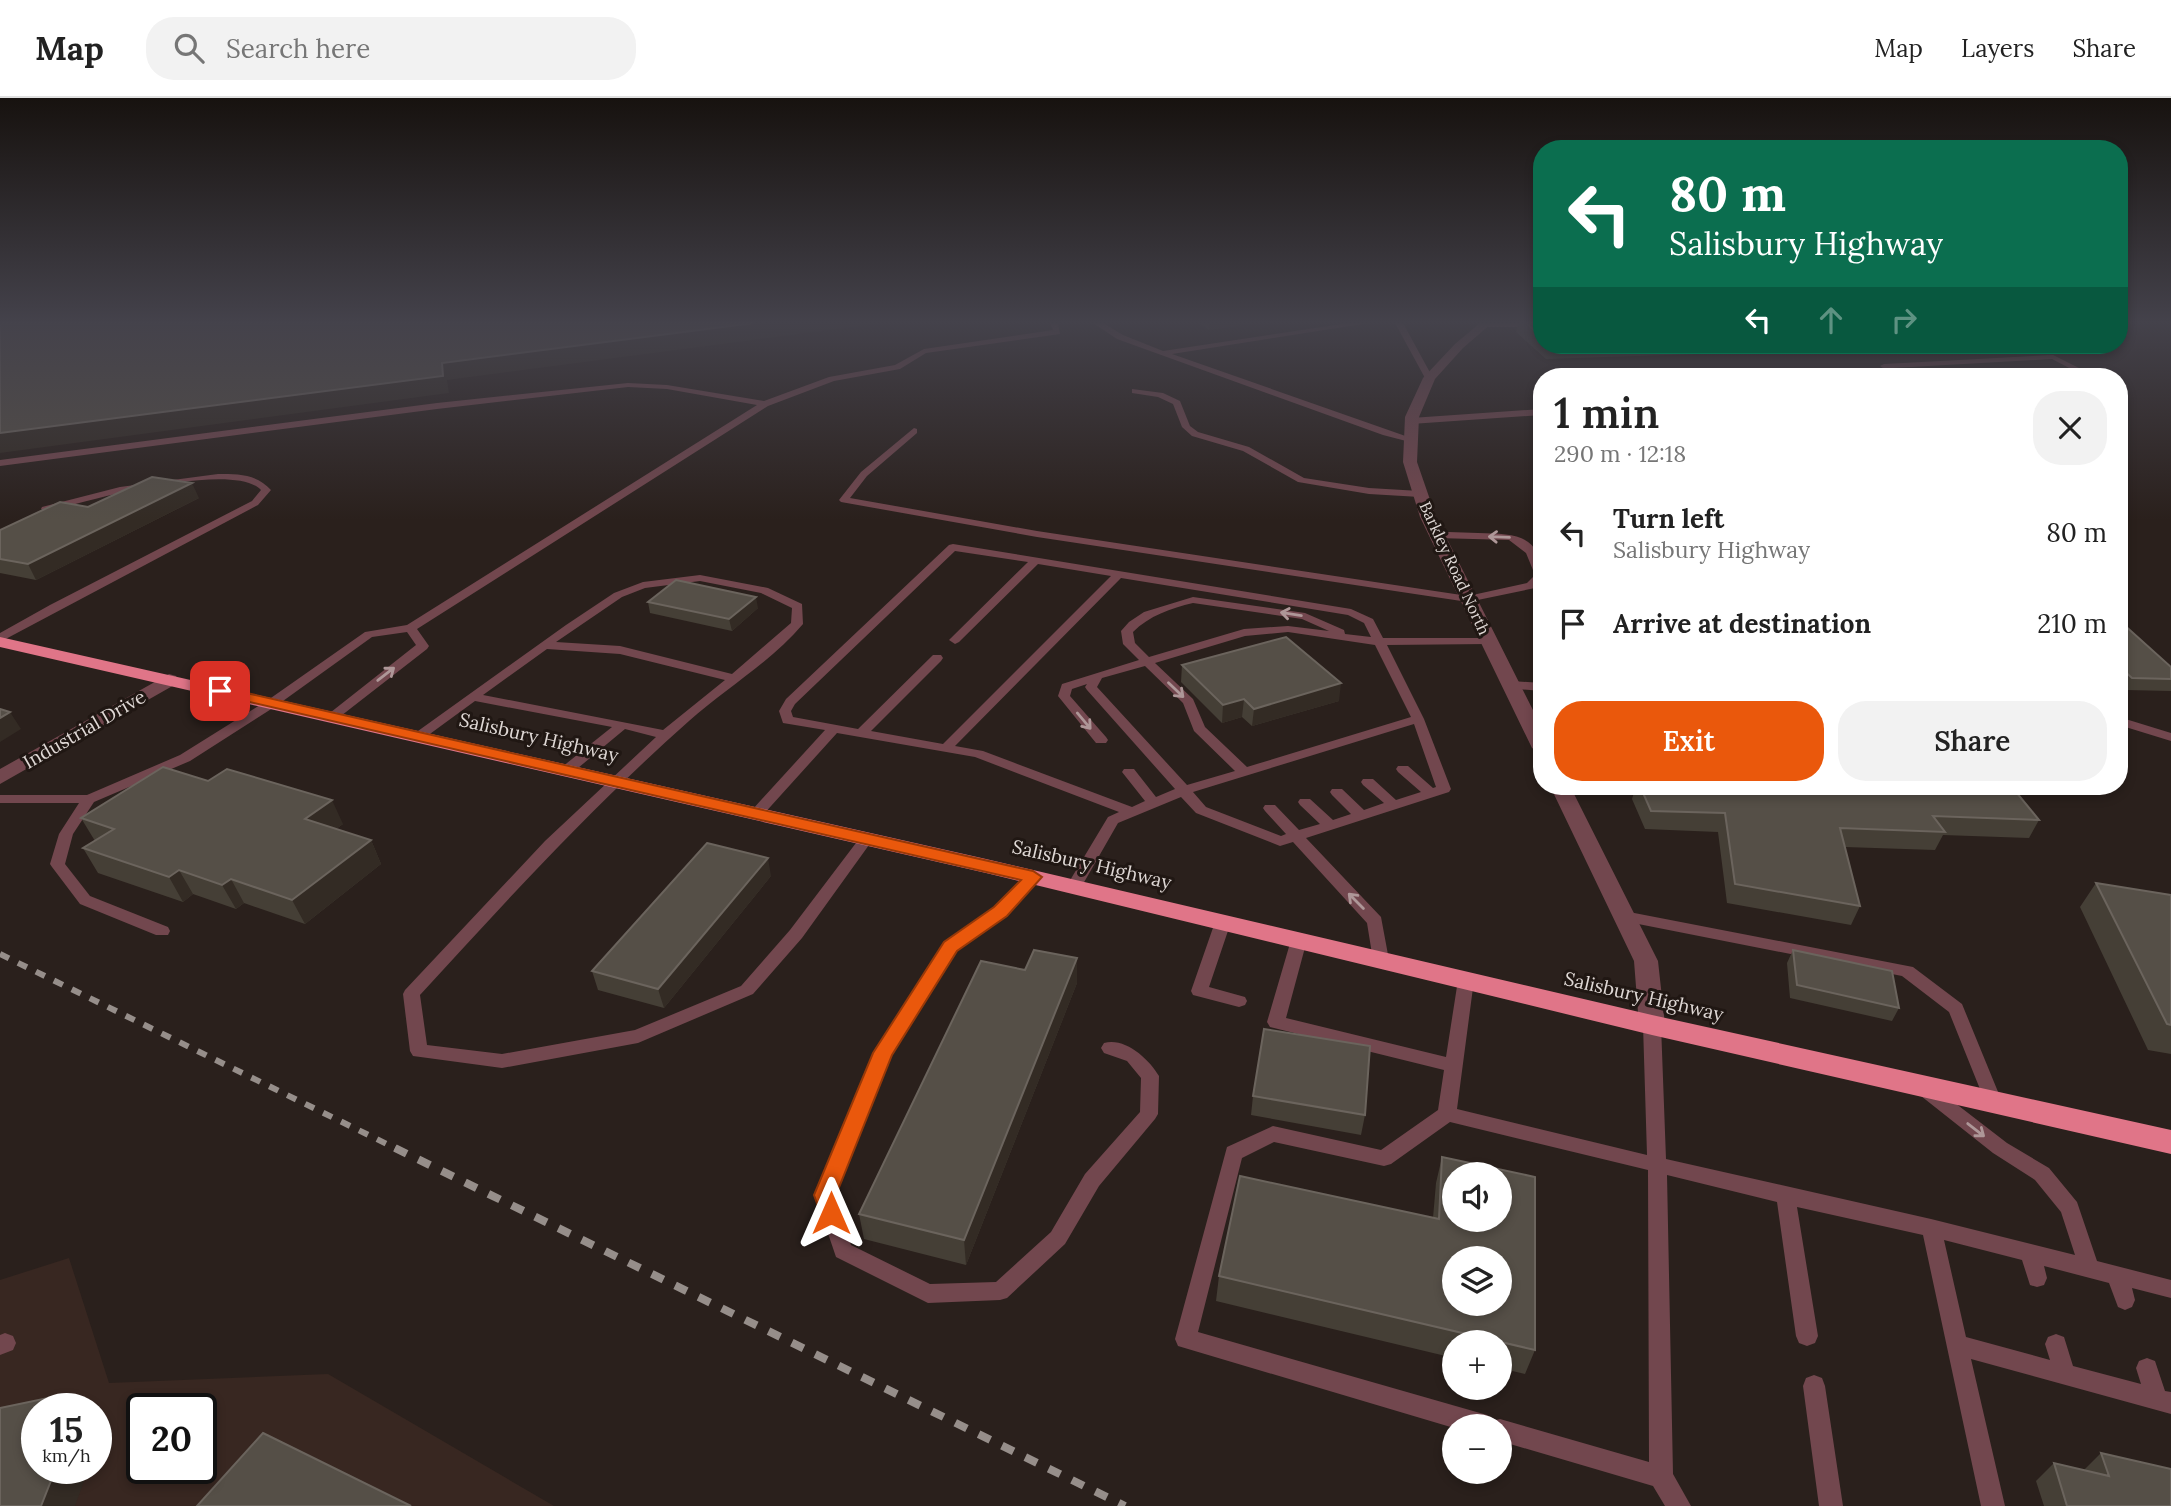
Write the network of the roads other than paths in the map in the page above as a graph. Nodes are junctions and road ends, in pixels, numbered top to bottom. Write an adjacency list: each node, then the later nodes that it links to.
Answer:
1 (594, 389): 12 (lane)
2 (677, 389): 7 (lane)
3 (806, 389): 7 (lane)
4 (1262, 389): 11 (lane)
5 (1425, 389): 9 (street, Barkley Road North)
6 (1135, 391): 13 (lane)
7 (765, 404): 21 (lane)
8 (1533, 413): 9 (lane)
9 (1411, 421): 11 (street, Barkley Road North)
10 (914, 431): 20 (lane)
11 (1410, 439): 13 (street, Barkley Road North)
12 (0, 463)
13 (1420, 494): 15 (street, Barkley Road North)
14 (36, 514): 23 (lane)
15 (1437, 535): 16 (lane, one-way to 15); 20 (street, Barkley Road North)
16 (1533, 556)
17 (1036, 560): 18 (lane); 24 (lane); 41 (lane)
18 (1119, 573): 26 (lane); 51 (lane)
19 (1533, 584): 20 (lane, one-way to 19)
20 (1468, 598): 25 (street, Barkley Road North)
21 (410, 628): 36 (lane); 37 (lane, one-way to 21)
22 (1354, 638): 26 (lane); 29 (lane); 29 (lane, one-way to 29)
23 (0, 640): 32 (highway, Salisbury Highway)
24 (955, 640)
25 (1489, 640): 26 (lane); 33 (street, Barkley Road North)
26 (1379, 642): 38 (lane)
27 (545, 645): 31 (lane); 31 (lane); 35 (lane)
28 (937, 658): 43 (lane)
29 (1146, 661): 30 (lane); 61 (lane, one-way to 61)
30 (1097, 676): 48 (lane, one-way to 48); 64 (lane)
31 (733, 678): 44 (lane)
32 (169, 680): 36 (highway, Salisbury Highway); 60 (street, Industrial Drive)
33 (1511, 685): 34 (lane); 42 (street, Barkley Road North)
34 (1533, 686)
35 (472, 697): 40 (lane); 46 (lane)
36 (272, 703): 37 (highway, Salisbury Highway); 69 (lane)
37 (332, 716): 46 (highway, Salisbury Highway)
38 (1418, 719): 45 (lane); 66 (lane)
39 (2128, 724): 47 (lane)
40 (622, 725): 44 (lane); 57 (lane)
41 (834, 728): 43 (lane); 75 (lane)
42 (1533, 730)
43 (861, 733): 51 (lane)
44 (666, 735): 62 (lane)
45 (1365, 735): 49 (lane); 50 (lane)
46 (418, 736): 57 (highway, Salisbury Highway)
47 (2171, 737)
48 (1101, 740)
49 (1330, 746): 52 (lane); 53 (lane)
50 (1377, 746)
51 (946, 748): 74 (lane)
52 (1298, 756): 54 (lane); 55 (lane)
53 (1341, 756)
54 (1266, 765): 59 (lane); 61 (lane)
55 (1311, 768)
56 (1403, 769): 66 (lane)
57 (567, 770): 62 (highway, Salisbury Highway)
58 (1129, 772): 71 (lane)
59 (1277, 777)
60 (0, 778)
61 (1242, 778): 64 (lane)
62 (618, 782): 75 (highway, Salisbury Highway); 79 (lane)
63 (1368, 782): 72 (lane)
64 (1183, 791): 71 (lane); 78 (lane)
65 (1337, 792): 76 (lane)
66 (1430, 793): 72 (lane)
67 (1564, 795): 82 (street)
68 (0, 799): 69 (lane)
69 (89, 799): 84 (lane)
70 (1305, 802): 77 (lane)
71 (1154, 803): 74 (lane)
72 (1394, 805): 76 (lane)
73 (1270, 808): 78 (lane)
74 (1132, 811): 81 (lane)
75 (757, 813): 79 (highway, Salisbury Highway)
76 (1362, 816): 77 (lane)
77 (1331, 826): 78 (lane)
78 (1298, 836): 86 (lane, one-way to 78)
79 (867, 838): 80 (highway, Salisbury Highway)
80 (1033, 877): 81 (highway, Salisbury Highway); 90 (lane)
81 (1073, 887): 83 (highway, Salisbury Highway)
82 (1625, 916): 89 (street); 93 (lane)
83 (1223, 922): 85 (highway, Salisbury Highway); 88 (lane)
84 (162, 932)
85 (1299, 940): 86 (highway, Salisbury Highway); 91 (lane)
86 (1381, 960): 87 (highway, Salisbury Highway)
87 (1466, 981): 89 (highway, Salisbury Highway); 91 (lane)
88 (1239, 1001)
89 (1651, 1025): 92 (highway, Salisbury Highway); 98 (lane)
90 (1110, 1048)
91 (1454, 1066): 94 (lane)
92 (1923, 1088): 93 (highway, Salisbury Highway); 102 (lane, one-way to 102)
93 (1994, 1104): 95 (highway, Salisbury Highway)
94 (1447, 1114): 98 (lane); 114 (lane)
95 (2121, 1132): 96 (highway, Salisbury Highway); 97 (highway)
96 (2171, 1143)
97 (2171, 1154)
98 (1657, 1164): 99 (lane); 116 (lane)
99 (1786, 1196): 100 (lane); 107 (lane)
100 (1931, 1228): 101 (lane); 109 (lane)
101 (2030, 1253): 102 (lane); 104 (lane)
102 (2089, 1268): 103 (lane)
103 (2117, 1275): 105 (lane); 106 (lane)
104 (2037, 1278)
105 (2171, 1289)
106 (2125, 1300)
107 (1807, 1336)
108 (2056, 1343): 111 (lane)
109 (1957, 1345): 111 (lane); 119 (lane)
110 (2147, 1368): 113 (lane)
111 (2064, 1374): 113 (lane)
112 (1814, 1386): 118 (lane)
113 (2164, 1401)
114 (1445, 1414)
115 (1512, 1434): 116 (lane)
116 (1661, 1477): 117 (lane)
117 (1679, 1506)
118 (1831, 1506)
119 (1993, 1506)

